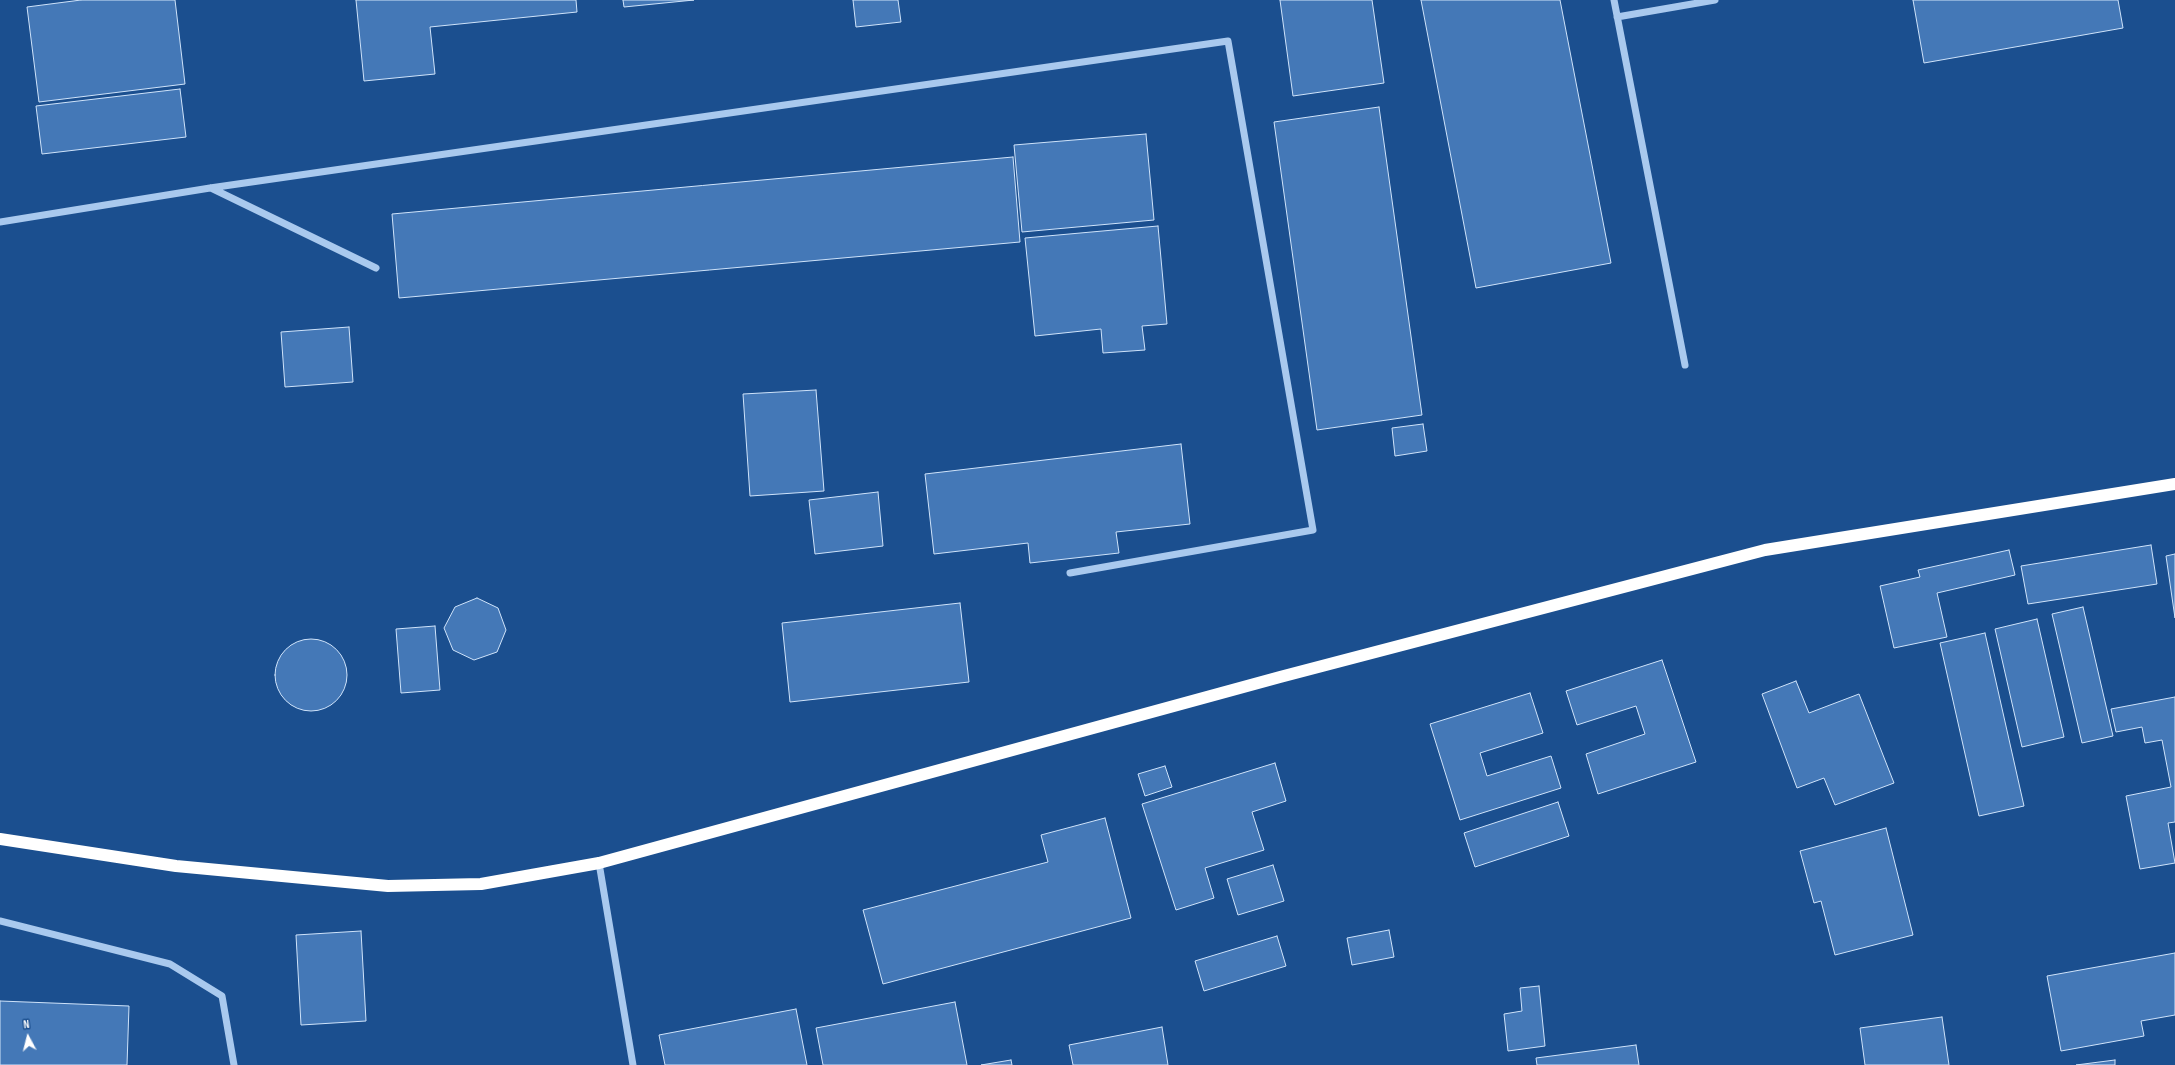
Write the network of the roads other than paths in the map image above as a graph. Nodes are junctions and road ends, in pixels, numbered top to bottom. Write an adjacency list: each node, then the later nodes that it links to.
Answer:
1 (1614, 0): 3 (street)
2 (1715, 0): 3 (street)
3 (1618, 16): 7 (street)
4 (210, 188): 5 (street); 6 (street); 9 (street)
5 (0, 222)
6 (376, 268)
7 (1685, 365)
8 (2175, 484): 11 (highway)
9 (1070, 572)
10 (0, 839): 11 (highway)
11 (599, 863): 14 (street)
12 (0, 921): 13 (street)
13 (234, 1065)
14 (633, 1065)

